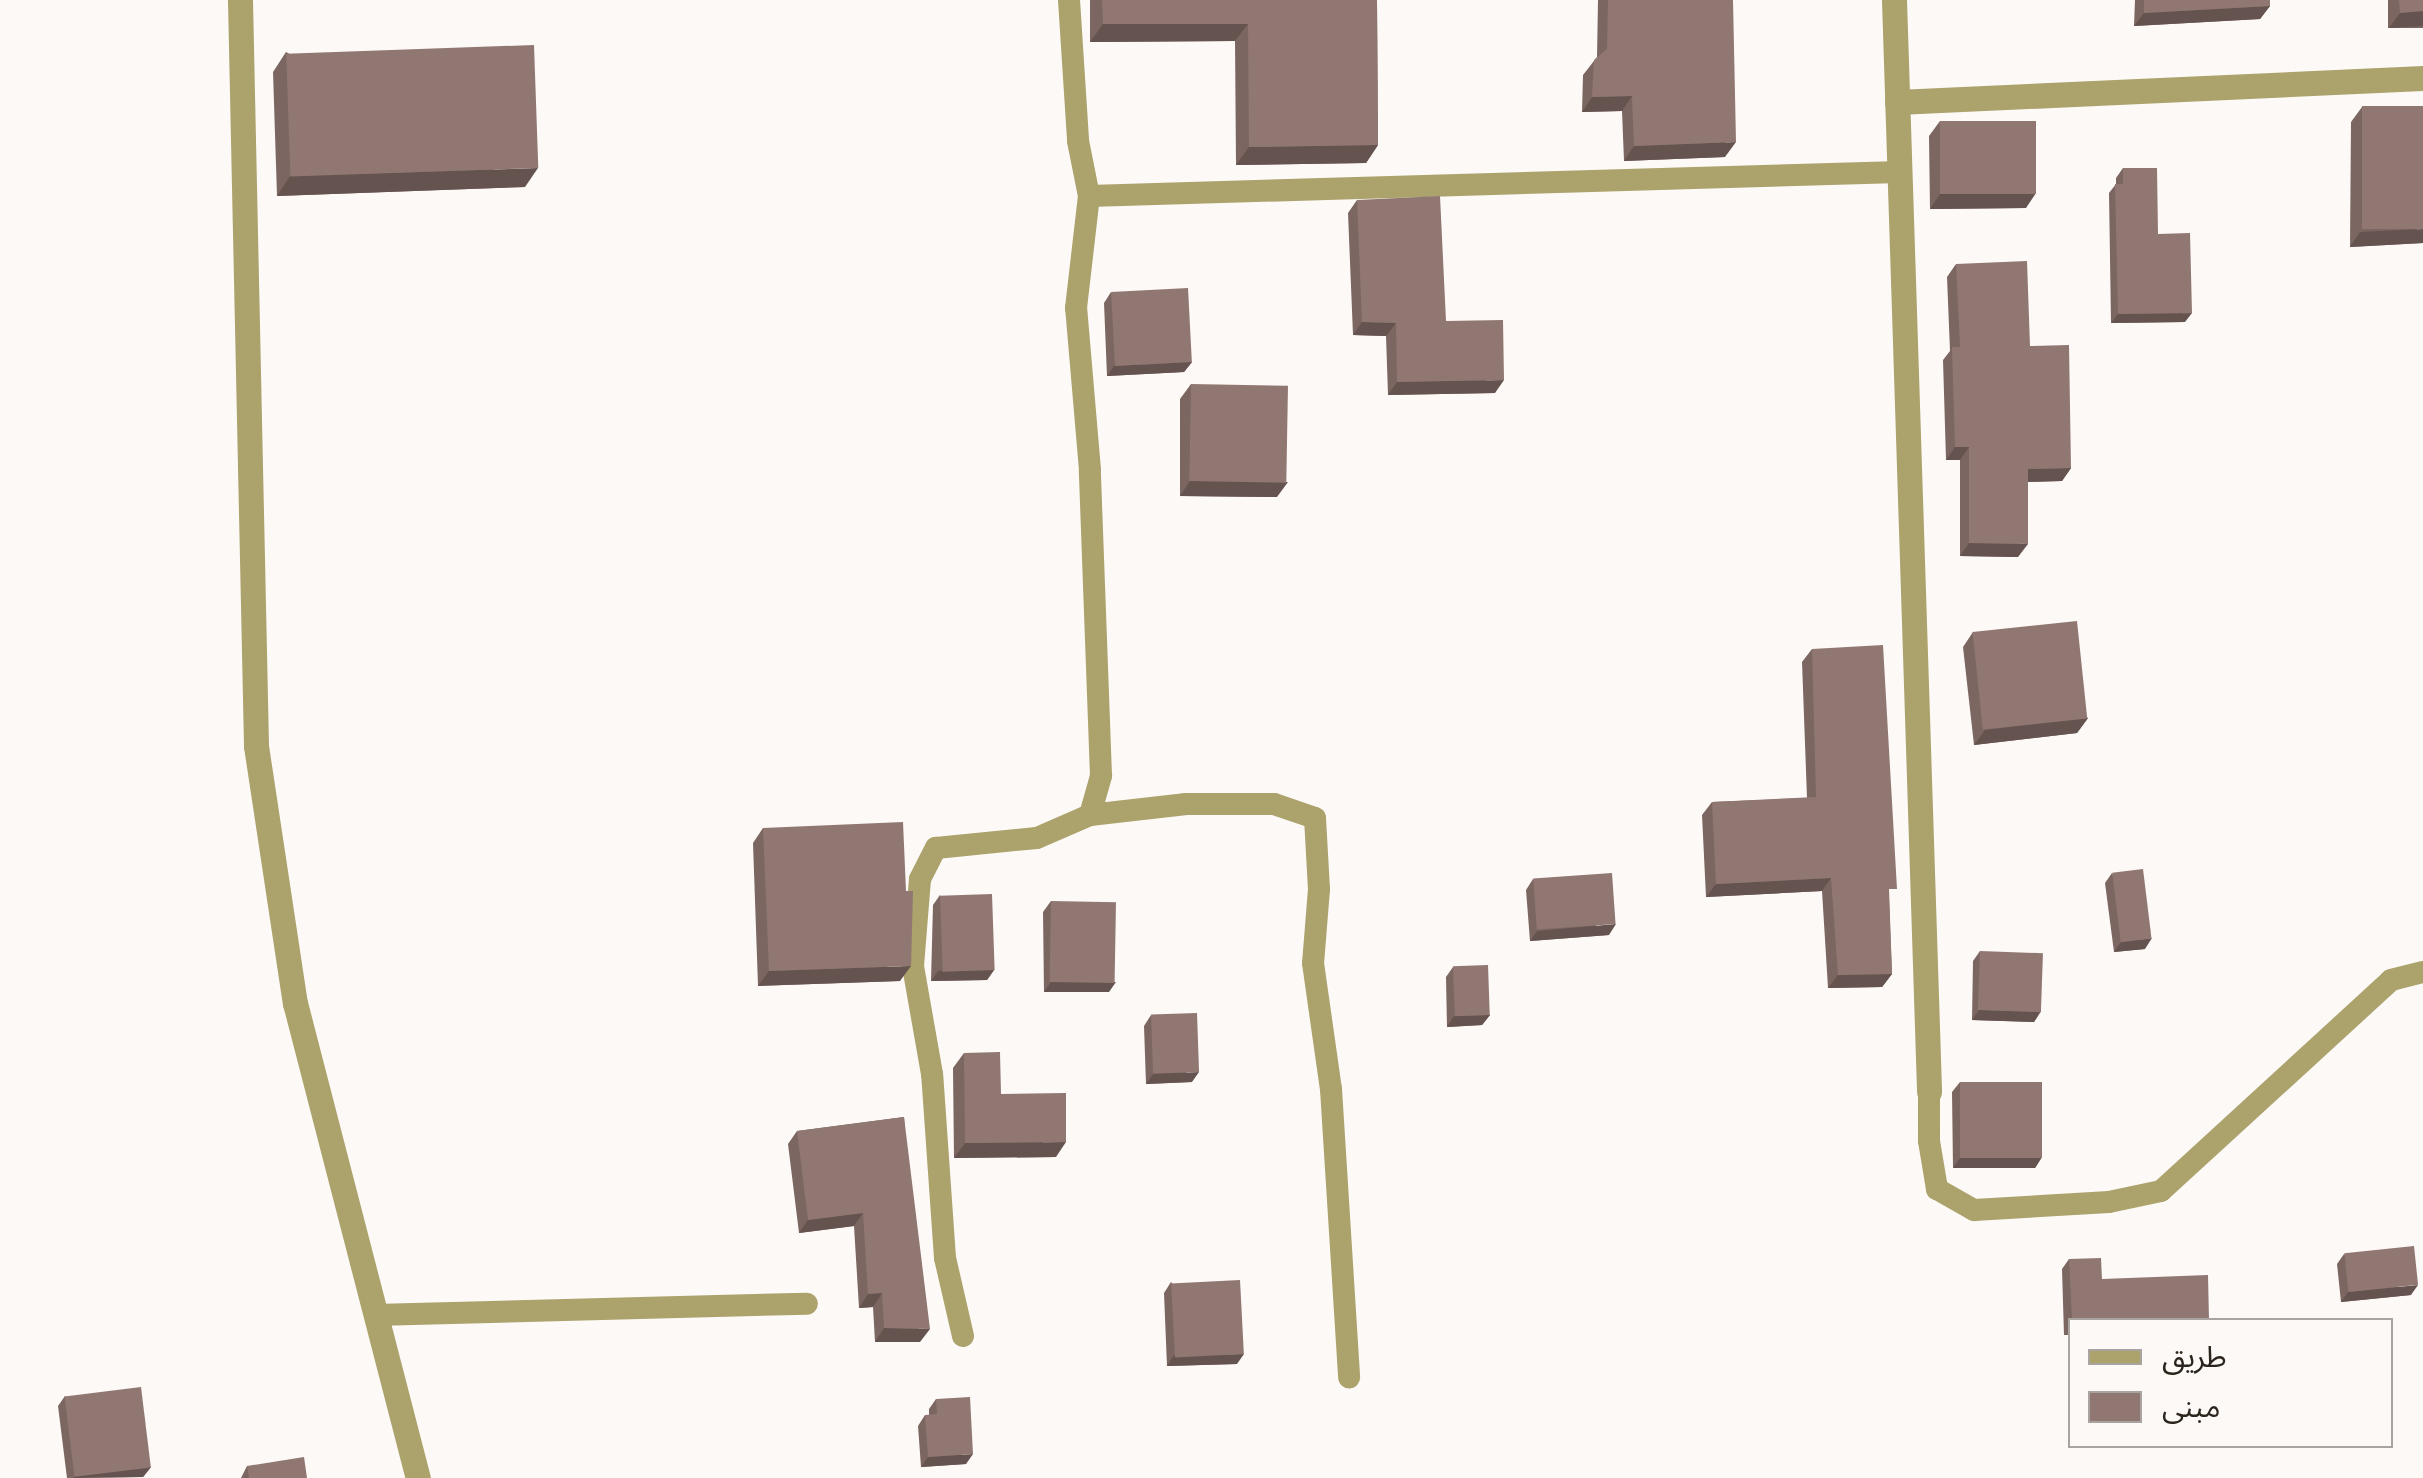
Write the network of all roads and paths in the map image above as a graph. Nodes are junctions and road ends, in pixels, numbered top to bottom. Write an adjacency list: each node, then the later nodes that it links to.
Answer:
1 (240, 0): 12 (street)
2 (1070, 0): 7 (lane)
3 (1894, 0): 5 (street)
4 (2423, 78): 5 (street)
5 (1897, 102): 6 (street)
6 (1900, 172): 7 (lane); 10 (street)
7 (1088, 196): 8 (lane)
8 (1090, 814): 13 (lane); 14 (lane)
9 (2423, 972): 10 (lane)
10 (1929, 1091)
11 (807, 1304): 12 (lane)
12 (375, 1316): 15 (street)
13 (963, 1336)
14 (1348, 1377)
15 (418, 1478)

